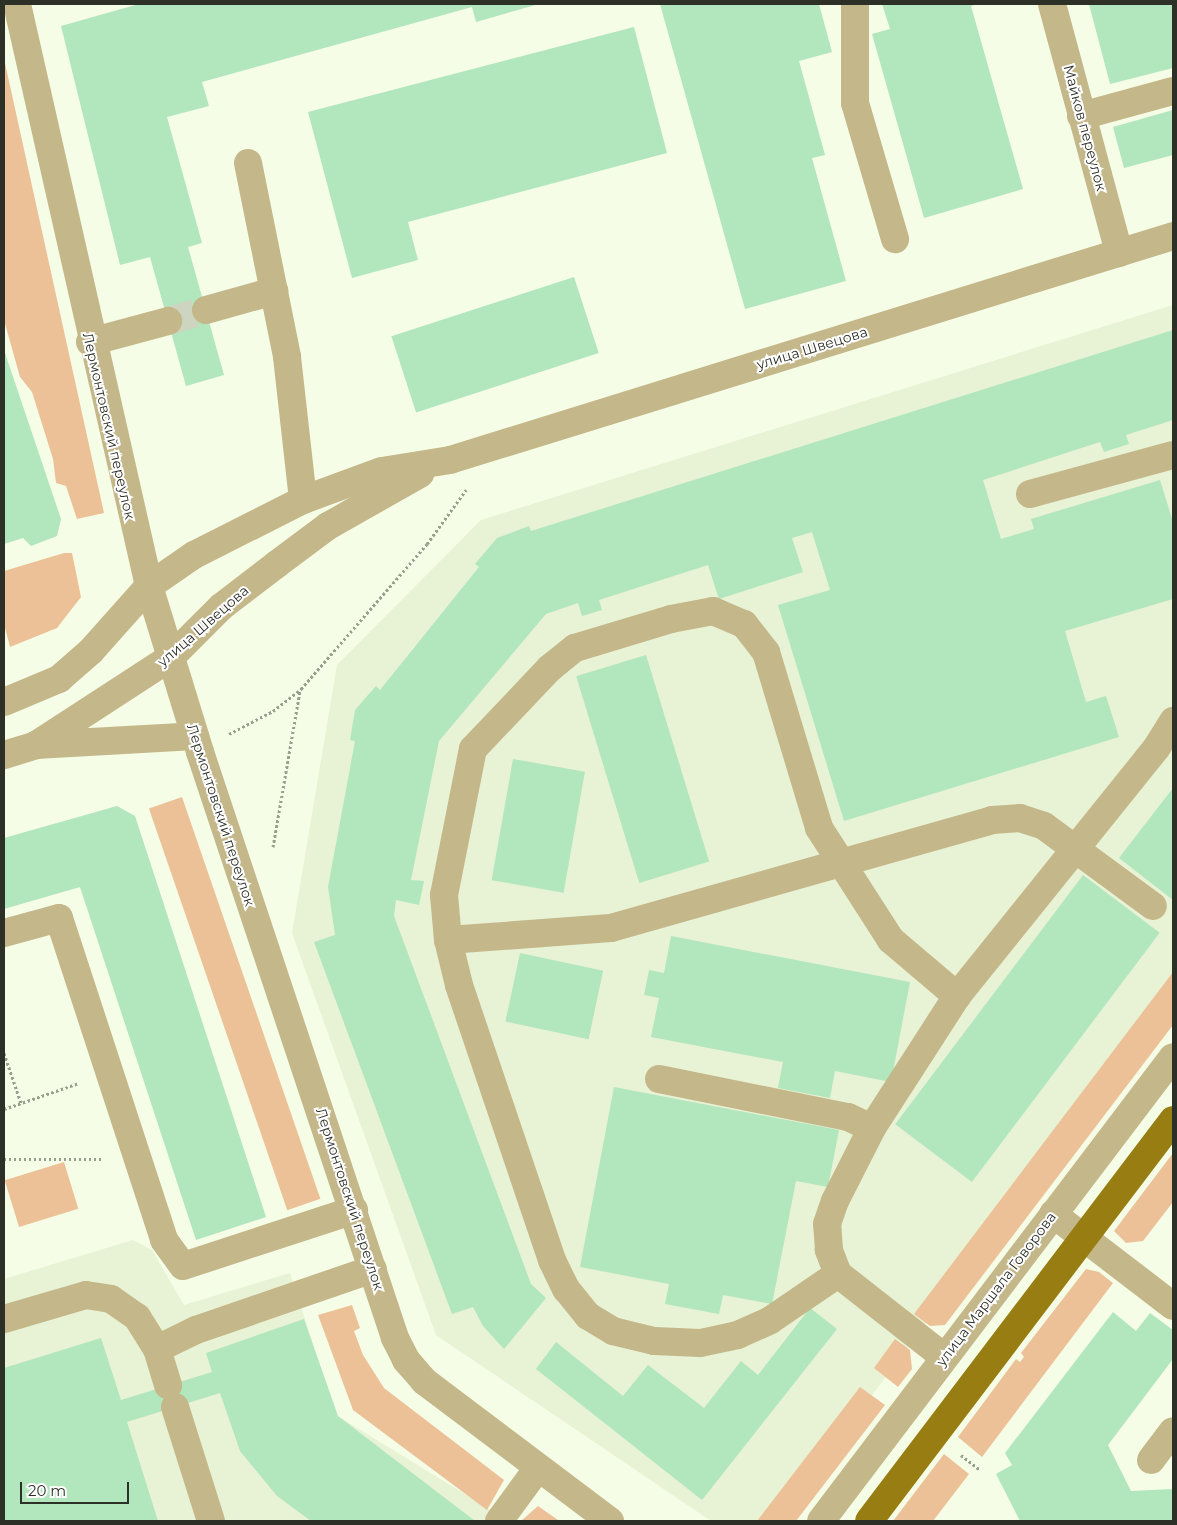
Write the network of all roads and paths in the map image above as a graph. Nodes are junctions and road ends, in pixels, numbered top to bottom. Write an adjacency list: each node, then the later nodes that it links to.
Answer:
1 (17, 4): 13 (street, Лермонтовский переулок)
2 (855, 4): 8 (street)
3 (1052, 4): 5 (street, Майков переулок)
4 (1173, 91): 5 (street)
5 (1081, 116): 9 (street, Майков переулок)
6 (248, 163): 10 (street)
7 (1173, 236): 9 (street, улица Швецова)
8 (895, 239)
9 (1119, 253): 15 (street, улица Швецова)
10 (274, 291): 11 (street); 18 (street)
11 (206, 310)
12 (168, 321): 13 (street)
13 (90, 342): 19 (street, Лермонтовский переулок)
14 (1173, 454): 17 (street)
15 (450, 460): 18 (street, улица Швецова); 20 (street, улица Швецова)
16 (467, 487): 21 (path)
17 (1030, 494)
18 (303, 500): 19 (street, улица Швецова)
19 (148, 586): 20 (street, Лермонтовский переулок); 22 (street, улица Швецова)
20 (170, 658): 24 (street, Лермонтовский переулок); 26 (street, улица Швецова)
21 (300, 689): 25 (path); 29 (path)
22 (6, 694)
23 (1173, 721): 27 (street)
24 (195, 736): 26 (street); 46 (street, Лермонтовский переулок)
25 (227, 736)
26 (36, 745): 28 (street, улица Швецова)
27 (1165, 753): 30 (street)
28 (4, 754)
29 (273, 847)
30 (1076, 847): 31 (street); 32 (street); 35 (street)
31 (840, 863): 34 (street); 34 (street); 35 (street)
32 (1153, 906)
33 (4, 933): 38 (street)
34 (448, 940): 50 (street)
35 (957, 996): 43 (street)
36 (4, 1053): 40 (path)
37 (1173, 1057): 47 (street, улица Маршала Говорова)
38 (110, 1072): 40 (path); 45 (street)
39 (659, 1079): 43 (street)
40 (21, 1103): 41 (path)
41 (4, 1109)
42 (1173, 1120): 48 (main road)
43 (872, 1128): 50 (street)
44 (4, 1159): 45 (path)
45 (138, 1161): 46 (street)
46 (354, 1210): 49 (street, Лермонтовский переулок)
47 (1053, 1214): 48 (street); 54 (street, улица Маршала Говорова)
48 (1084, 1238): 51 (street); 64 (main road)
49 (374, 1269): 53 (street); 58 (street, Лермонтовский переулок)
50 (838, 1274): 54 (street)
51 (1173, 1306)
52 (4, 1319): 53 (street)
53 (157, 1348): 60 (street)
54 (944, 1357): 63 (street, улица Маршала Говорова)
55 (1173, 1431): 57 (street)
56 (958, 1452): 59 (path)
57 (1151, 1460)
58 (538, 1468): 61 (street); 62 (street, Лермонтовский переулок)
59 (980, 1470)
60 (211, 1521)
61 (498, 1521)
62 (610, 1521)
63 (821, 1521)
64 (869, 1521)

